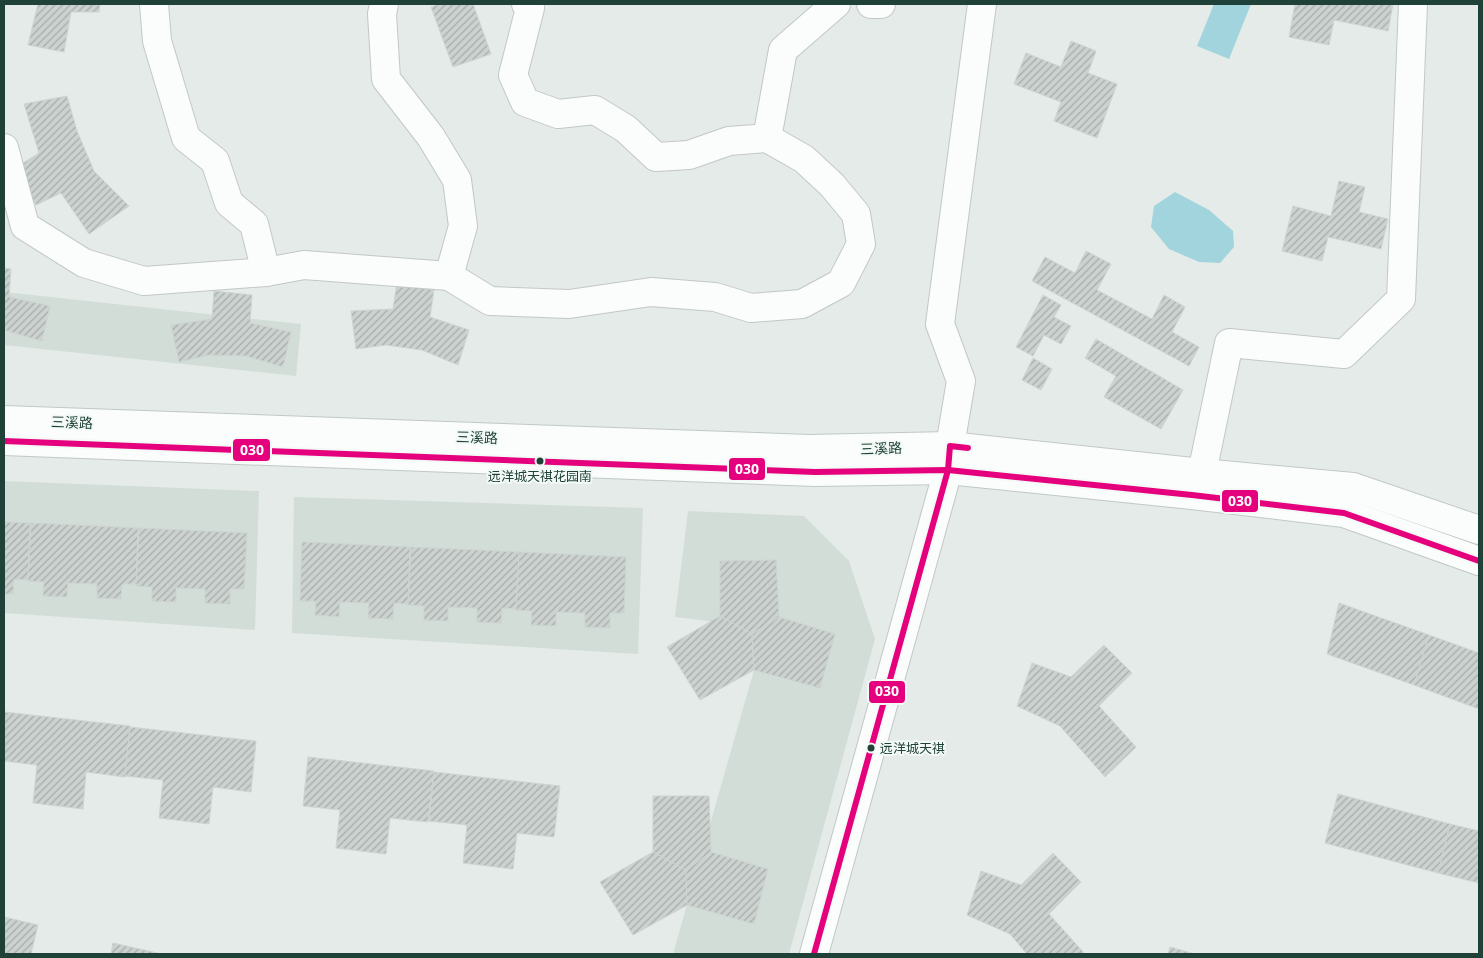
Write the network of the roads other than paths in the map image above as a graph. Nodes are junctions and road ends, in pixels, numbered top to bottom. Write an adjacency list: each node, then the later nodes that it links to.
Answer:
1 (154, 4): 11 (street)
2 (384, 4): 12 (street)
3 (526, 4): 9 (street)
4 (836, 4): 9 (street)
5 (871, 4): 6 (street)
6 (881, 4)
7 (982, 4): 15 (street)
8 (1413, 4): 16 (street)
9 (767, 138): 12 (street)
10 (4, 148): 11 (street)
11 (266, 272): 12 (street)
12 (449, 276)
13 (4, 420): 15 (street, 三溪路)
14 (4, 441): 15 (street, 三溪路)
15 (949, 458): 16 (street, 三溪路); 19 (street)
16 (1197, 484): 17 (street); 18 (street, 三溪路)
17 (1479, 530)
18 (1479, 560)
19 (814, 954)

